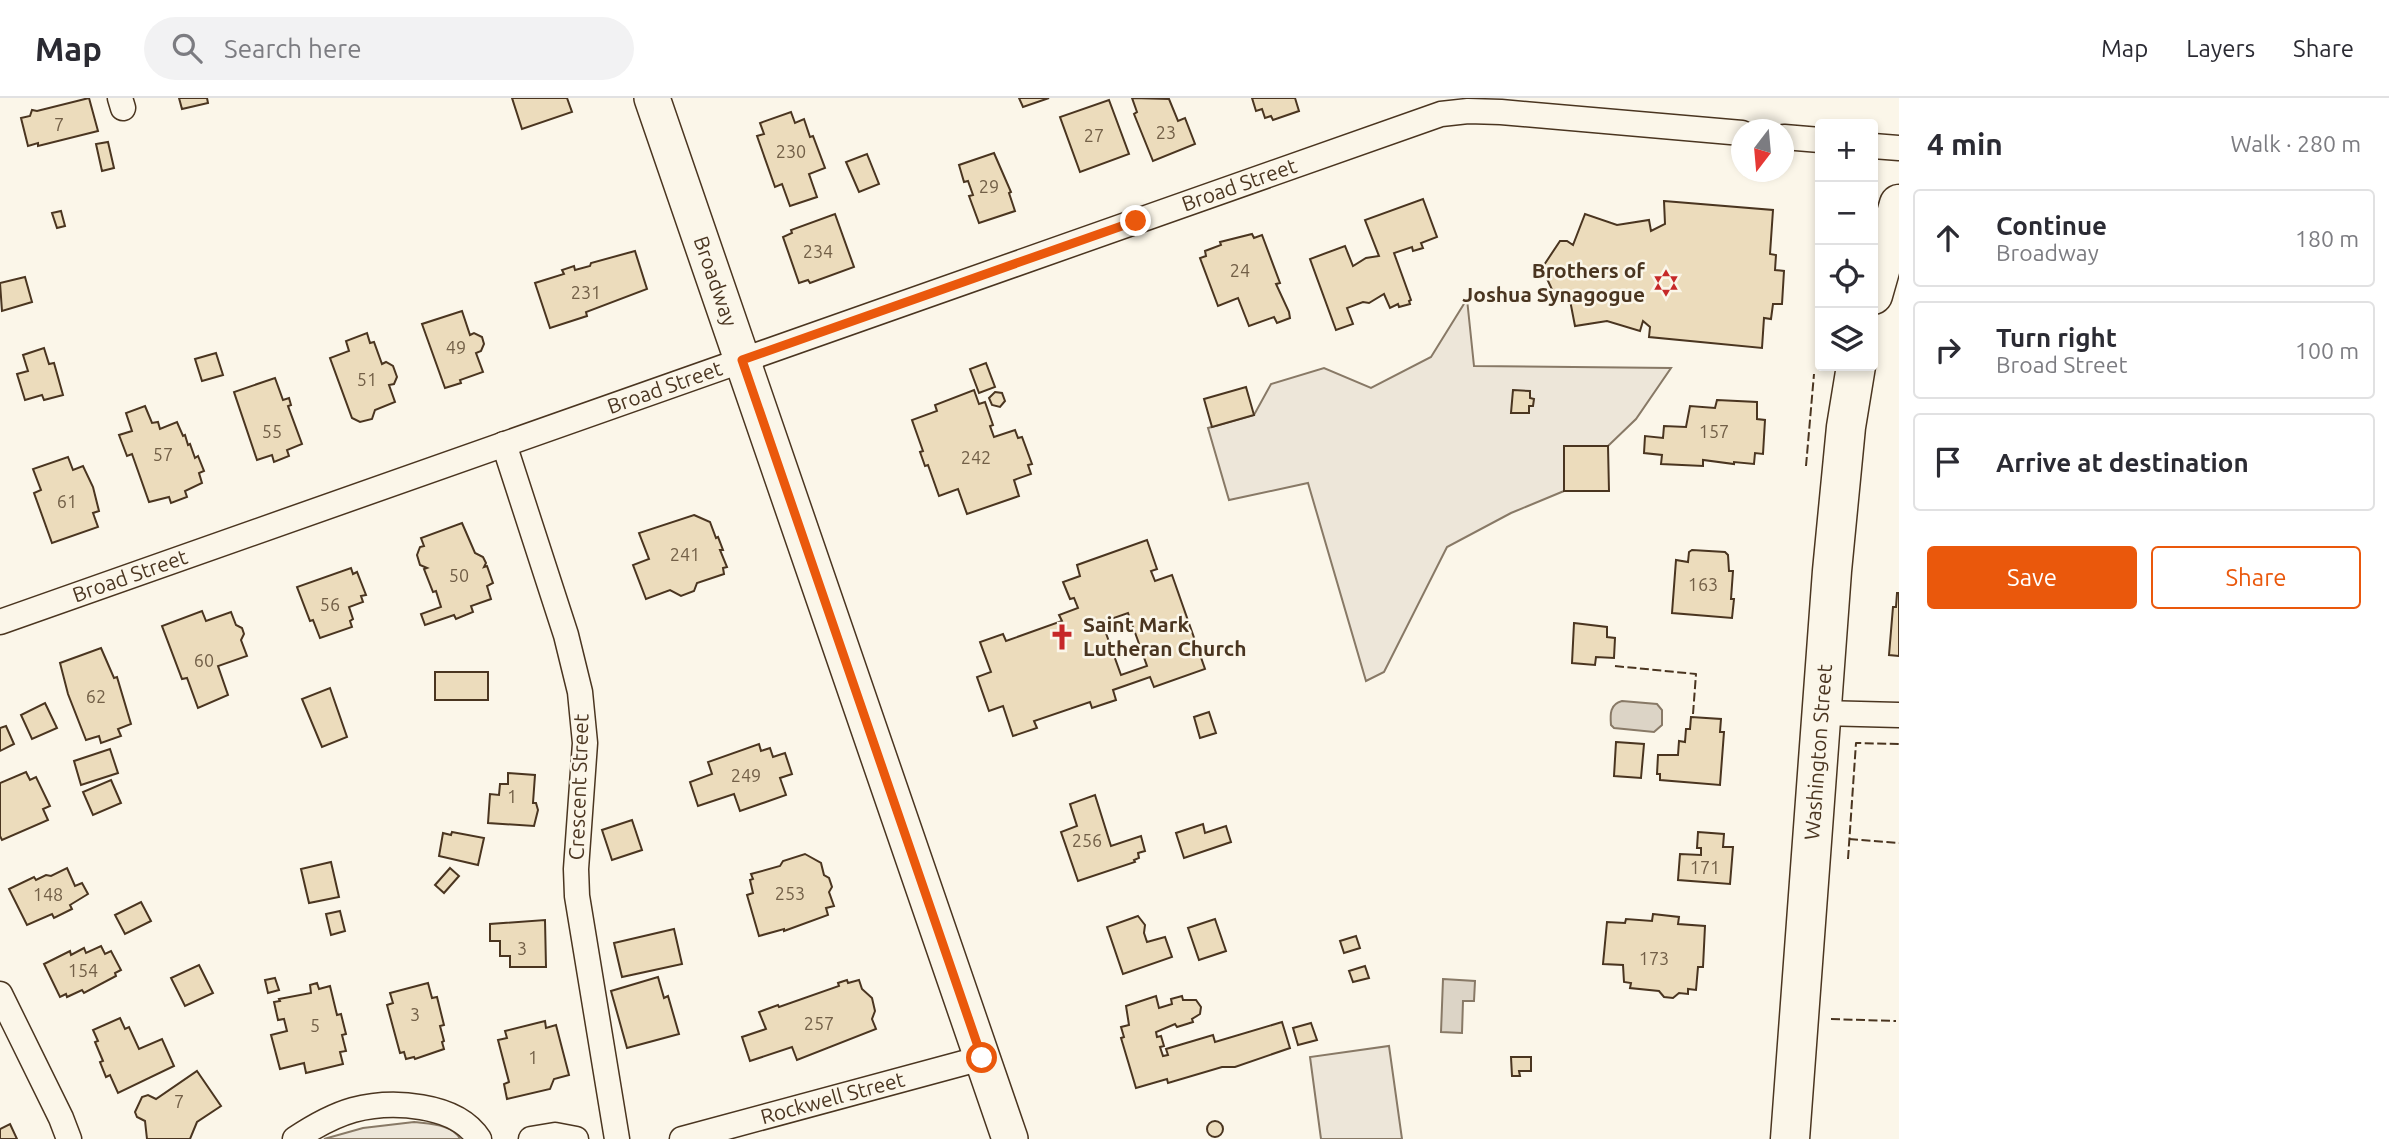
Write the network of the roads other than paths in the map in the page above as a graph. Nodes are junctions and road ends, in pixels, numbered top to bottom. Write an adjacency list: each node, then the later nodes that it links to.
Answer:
1 (652, 98): 10 (main road, Broadway)
2 (1436, 107): 3 (street, Broad Street); 10 (street, Broad Street)
3 (1731, 132)
4 (1794, 138): 5 (street)
5 (1815, 140)
6 (1878, 146): 7 (street)
7 (1899, 148)
8 (1899, 204): 9 (highway)
9 (1878, 278)
10 (742, 360): 12 (street, Broad Street); 17 (main road, Broadway)
11 (1855, 371): 14 (highway, Washington Street)
12 (504, 444): 13 (street, Broad Street); 23 (street, Crescent Street)
13 (0, 622)
14 (1821, 713): 15 (street); 26 (highway, Washington Street)
15 (1899, 715)
16 (0, 994): 18 (street)
17 (982, 1058): 24 (street, Rockwell Street); 25 (main road, Broadway)
18 (69, 1139)
19 (295, 1139): 20 (street)
20 (479, 1139)
21 (531, 1139): 22 (street)
22 (576, 1139)
23 (617, 1139)
24 (682, 1139)
25 (1010, 1139)
26 (1790, 1139)

